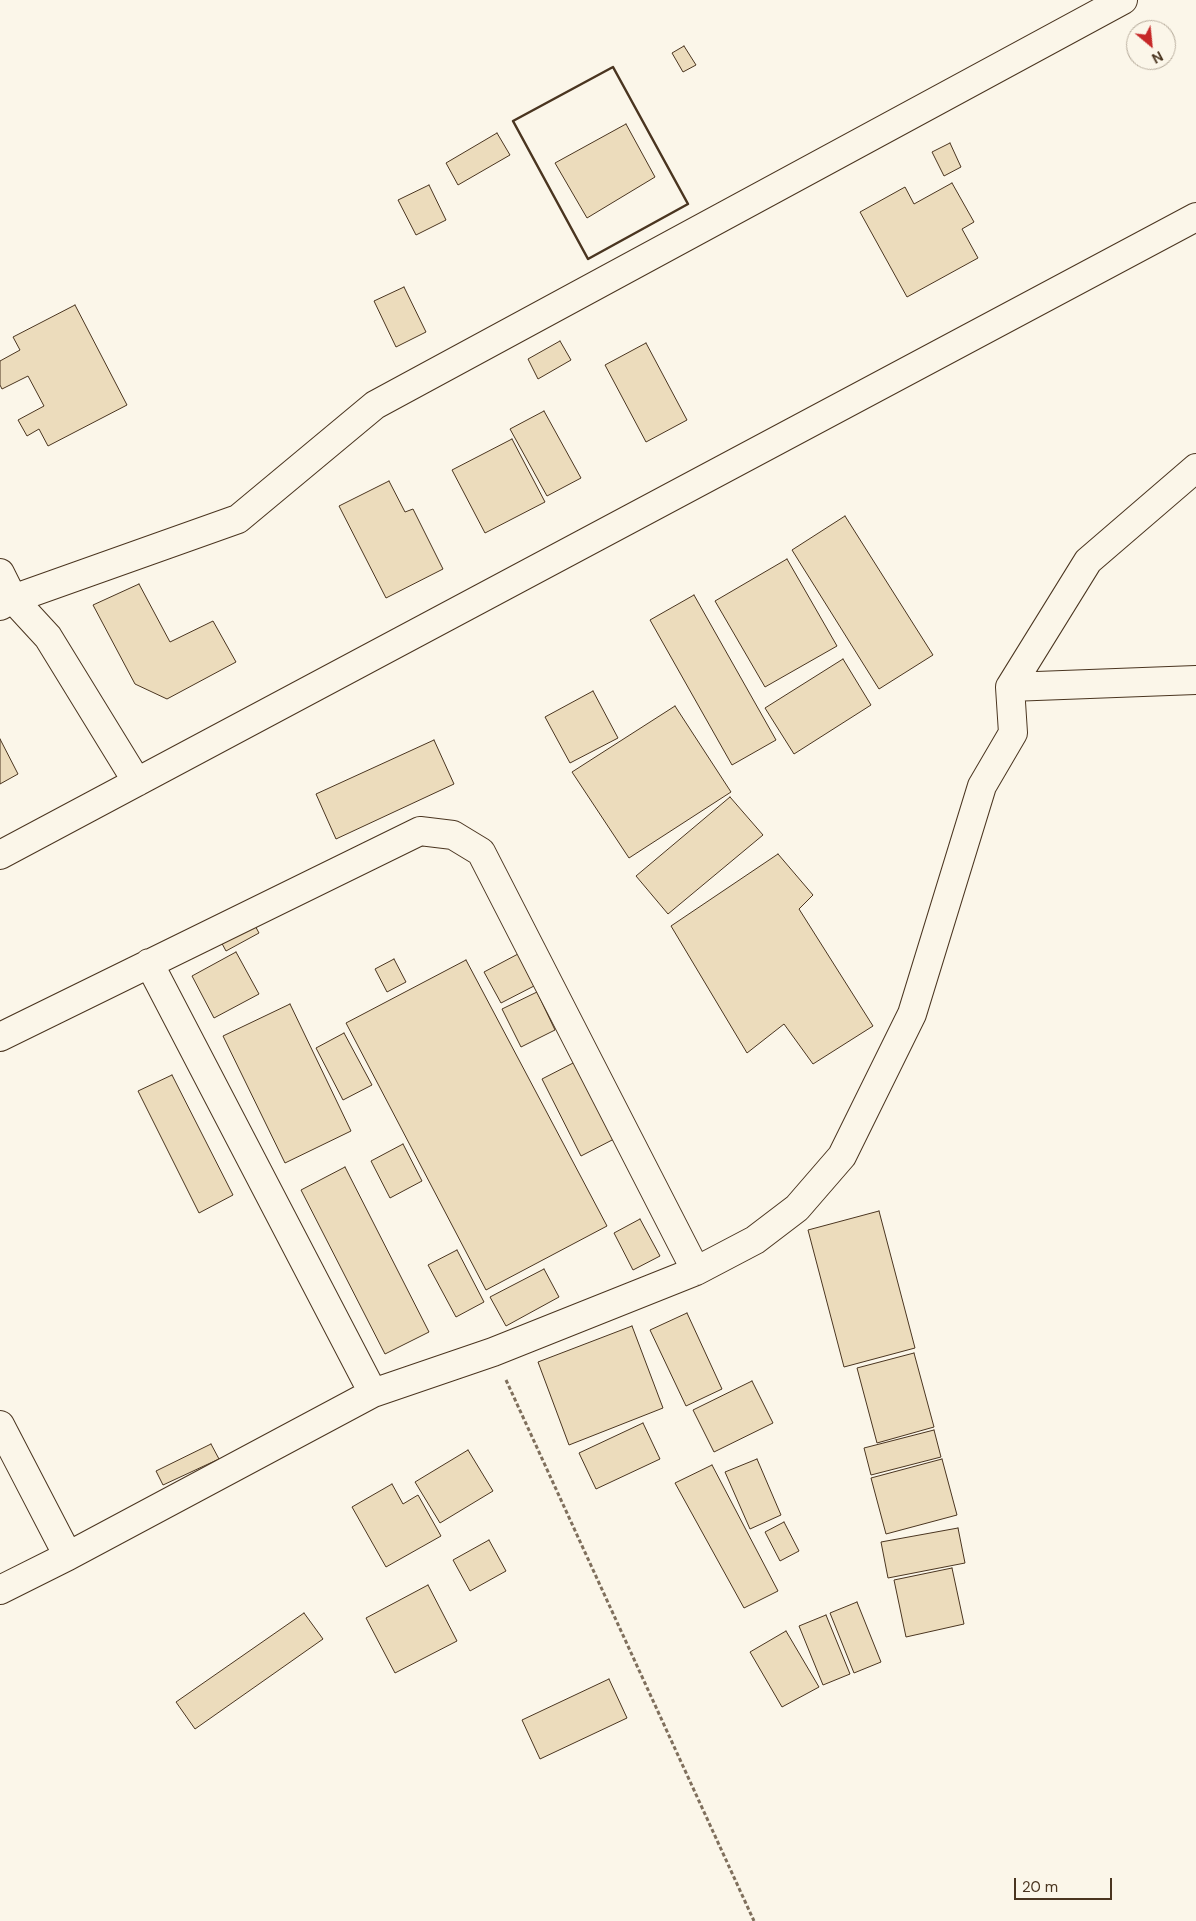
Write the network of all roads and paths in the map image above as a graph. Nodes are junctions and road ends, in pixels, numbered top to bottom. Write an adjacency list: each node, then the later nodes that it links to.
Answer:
1 (1123, 0): 5 (street)
2 (1196, 217): 8 (street)
3 (1196, 468): 7 (street)
4 (0, 573): 5 (street)
5 (7, 602): 8 (street)
6 (1196, 680): 7 (street)
7 (1010, 687): 12 (street)
8 (137, 782): 9 (street)
9 (0, 855)
10 (149, 964): 11 (street); 12 (street); 14 (street)
11 (0, 1037)
12 (696, 1270): 13 (street)
13 (493, 1352): 14 (street); 18 (path)
14 (373, 1393): 16 (street)
15 (0, 1425): 16 (street)
16 (68, 1556): 17 (street)
17 (0, 1590)
18 (754, 1921)

